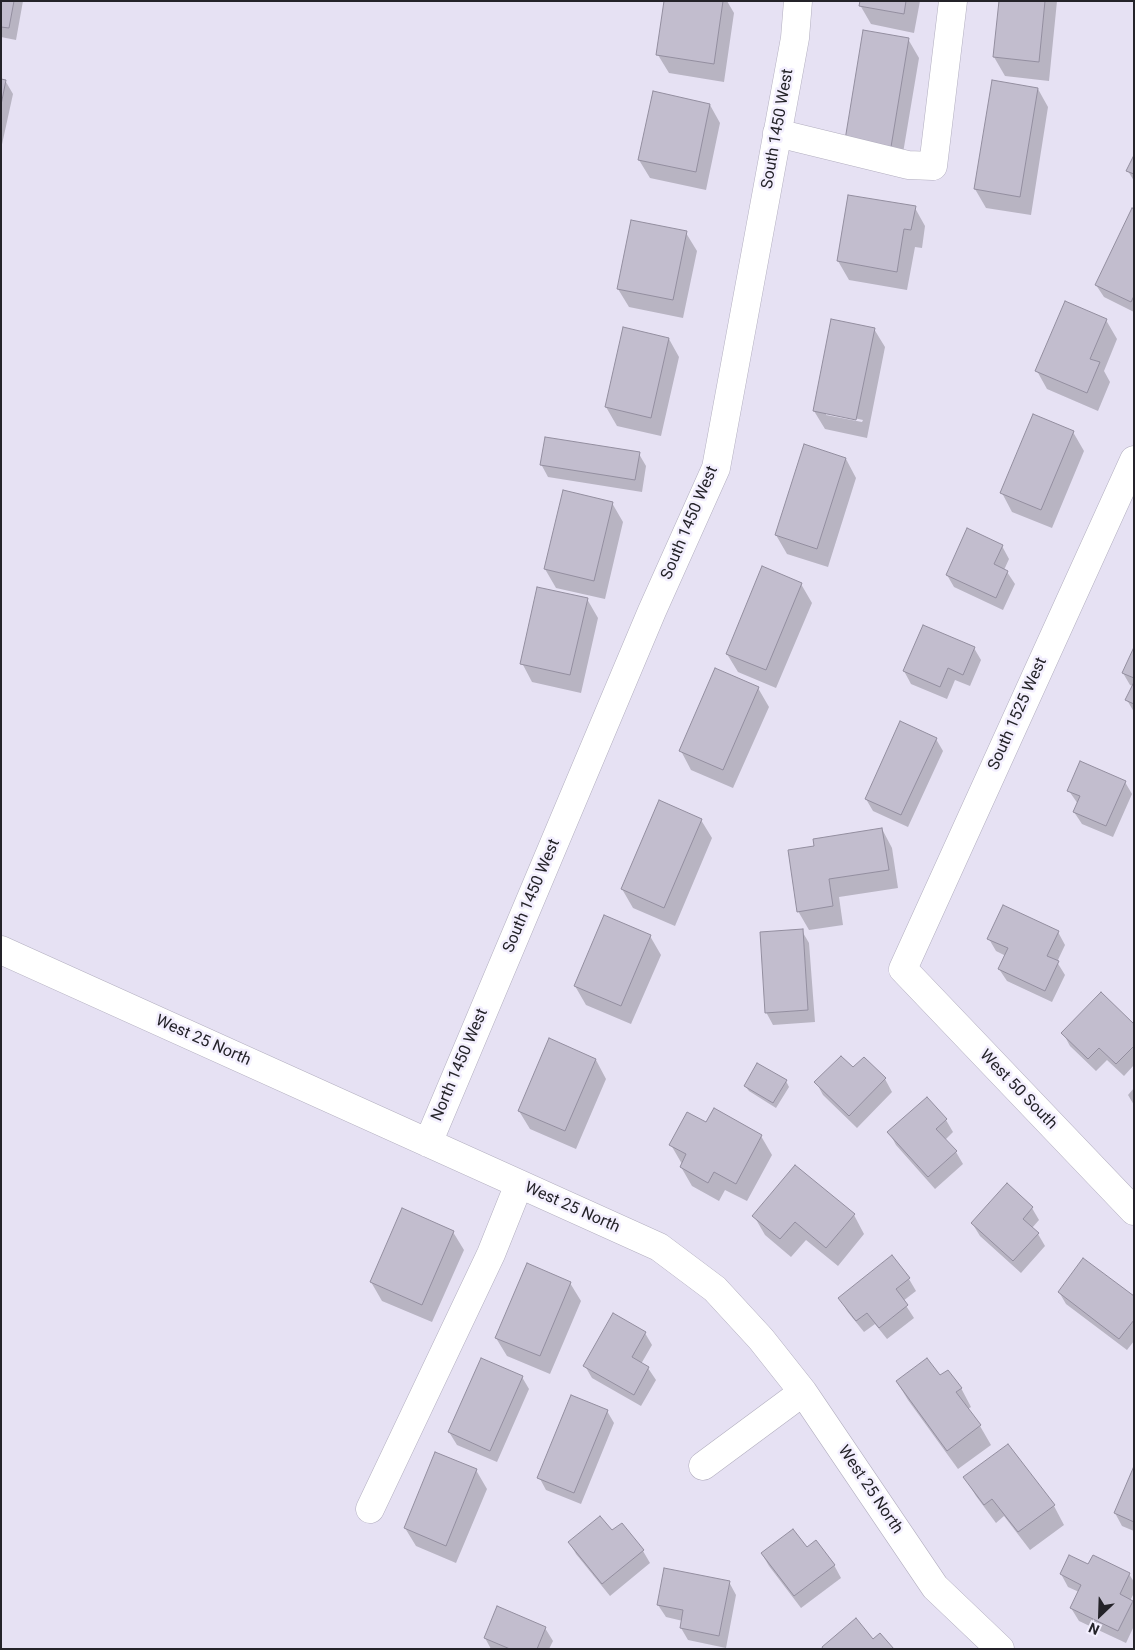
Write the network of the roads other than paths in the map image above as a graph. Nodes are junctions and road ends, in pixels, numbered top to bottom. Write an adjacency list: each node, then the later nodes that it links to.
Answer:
1 (798, 1): 3 (street, South 1450 West)
2 (953, 1): 3 (street)
3 (777, 133): 7 (street, South 1450 West)
4 (1134, 460): 6 (street, South 1525 West)
5 (1, 950): 8 (street, West 25 North)
6 (903, 969): 10 (street, West 50 South)
7 (493, 988): 8 (street, North 1450 West)
8 (428, 1143): 9 (street, West 25 North)
9 (519, 1184): 11 (street, West 25 North); 13 (street)
10 (1134, 1211)
11 (803, 1392): 12 (street); 14 (street, West 25 North)
12 (703, 1466)
13 (370, 1509)
14 (1000, 1649)

